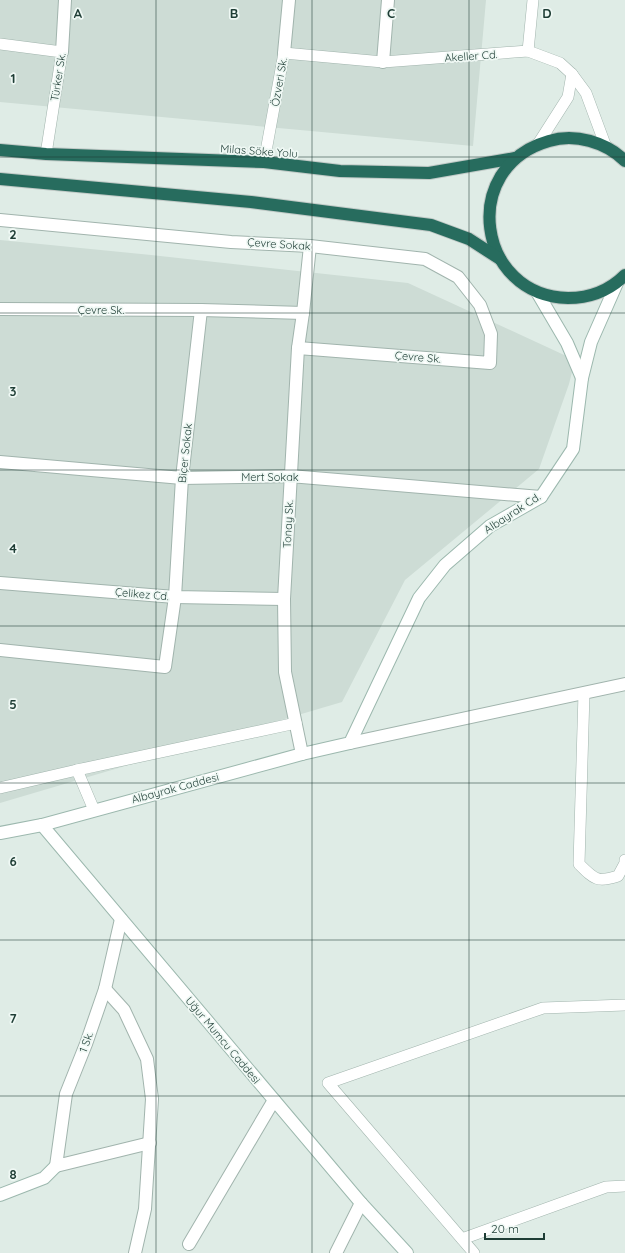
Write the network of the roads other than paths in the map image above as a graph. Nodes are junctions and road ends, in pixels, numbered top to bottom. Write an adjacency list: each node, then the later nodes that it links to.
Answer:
1 (65, 0): 7 (street, Türker Sk.)
2 (289, 0): 8 (street, Özveri Sk.)
3 (388, 0): 9 (street)
4 (533, 0): 6 (lane)
5 (0, 44): 7 (lane)
6 (528, 51): 9 (lane, Akeller Cd.); 10 (lane, Akeller Cd.)
7 (62, 52): 14 (lane, Türker Sk.)
8 (284, 53): 9 (lane, Akeller Cd.); 17 (lane, Özveri Sk.)
9 (383, 62)
10 (572, 74): 11 (lane); 12 (lane, Akeller Cd.)
11 (538, 144): 12 (highway); 15 (highway)
12 (606, 147): 16 (highway)
13 (0, 150): 14 (highway, Milas Söke Yolu)
14 (46, 154): 17 (highway, Milas Söke Yolu)
15 (515, 158): 17 (highway, Milas Söke Yolu); 21 (highway)
16 (625, 161)
17 (264, 162)
18 (0, 179): 21 (highway)
19 (0, 220): 20 (street, Çevre Sokak)
20 (310, 246): 26 (street, Tonay Sk.); 28 (street, Çevre Sokak)
21 (500, 259): 23 (highway)
22 (621, 279): 23 (highway); 29 (street, Albayrak Cd.)
23 (537, 292): 29 (street)
24 (0, 309): 25 (street, Çevre Sk.)
25 (201, 310): 26 (street, Çevre Sk.); 32 (street, Biçer Sokak)
26 (303, 313): 27 (street, Tonay Sk.)
27 (298, 348): 28 (street, Çevre Sk.); 31 (street, Tonay Sk.)
28 (490, 363)
29 (582, 378): 33 (street, Albayrak Cd.)
30 (0, 462): 32 (street, Mert Sokak)
31 (290, 476): 32 (street, Mert Sokak); 33 (street, Mert Sokak); 36 (street, Tonay Sk.)
32 (182, 478): 35 (street, Biçer Sokak)
33 (541, 498): 41 (street, Albayrak Cd.)
34 (0, 583): 35 (street, Çelikez Cd.)
35 (175, 597): 36 (street, Çelikez Cd.); 37 (street, Biçer Sokak)
36 (284, 599): 40 (street, Tonay Sk.)
37 (0, 650)
38 (625, 684): 39 (street, Albayrak Caddesi)
39 (584, 693): 41 (street, Albayrak Caddesi); 48 (lane)
40 (296, 723): 42 (street, Tonay Sk.); 43 (lane)
41 (350, 743): 42 (street, Albayrak Caddesi)
42 (302, 754): 45 (street, Albayrak Caddesi)
43 (77, 770): 44 (lane); 45 (lane)
44 (0, 788)
45 (94, 810): 46 (street, Albayrak Caddesi)
46 (42, 824): 47 (street, Albayrak Caddesi); 49 (street, Uğur Mumcu Caddesi)
47 (0, 833)
48 (625, 860)
49 (121, 919): 50 (street, 1 Sk.); 52 (street, Uğur Mumcu Caddesi)
50 (105, 989): 53 (street); 54 (street, 1 Sk.)
51 (625, 1005): 58 (lane)
52 (274, 1100): 57 (street, Uğur Mumcu Caddesi); 59 (street)
53 (150, 1143): 54 (street); 60 (street)
54 (56, 1166): 56 (street)
55 (625, 1186): 58 (lane)
56 (0, 1195)
57 (361, 1202): 61 (street); 62 (street, Uğur Mumcu Caddesi)
58 (462, 1240): 63 (lane)
59 (189, 1244)
60 (135, 1253)
61 (336, 1253)
62 (407, 1253)
63 (474, 1253)

